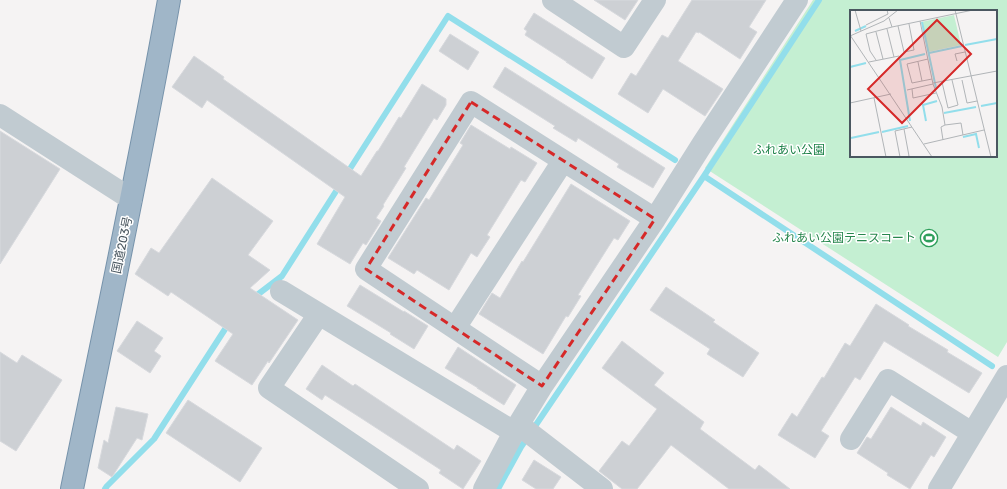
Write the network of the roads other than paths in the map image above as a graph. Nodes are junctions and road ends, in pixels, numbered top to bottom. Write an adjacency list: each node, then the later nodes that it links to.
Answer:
1 (169, 0): 7 (highway, 国道203号)
2 (552, 0): 3 (street)
3 (655, 0)
4 (797, 0): 8 (street)
5 (0, 115): 7 (street)
6 (563, 161): 8 (street); 11 (street); 11 (street)
7 (131, 199): 18 (highway, 国道203号)
8 (655, 219): 13 (street)
9 (282, 291): 10 (street)
10 (319, 314): 14 (street); 19 (street)
11 (455, 328): 13 (street)
12 (1007, 376): 15 (street)
13 (542, 386): 14 (street)
14 (517, 428): 17 (street); 20 (street)
15 (972, 433): 16 (street); 21 (street)
16 (851, 439)
17 (592, 486)
18 (72, 489)
19 (418, 489)
20 (484, 489)
21 (939, 489)

